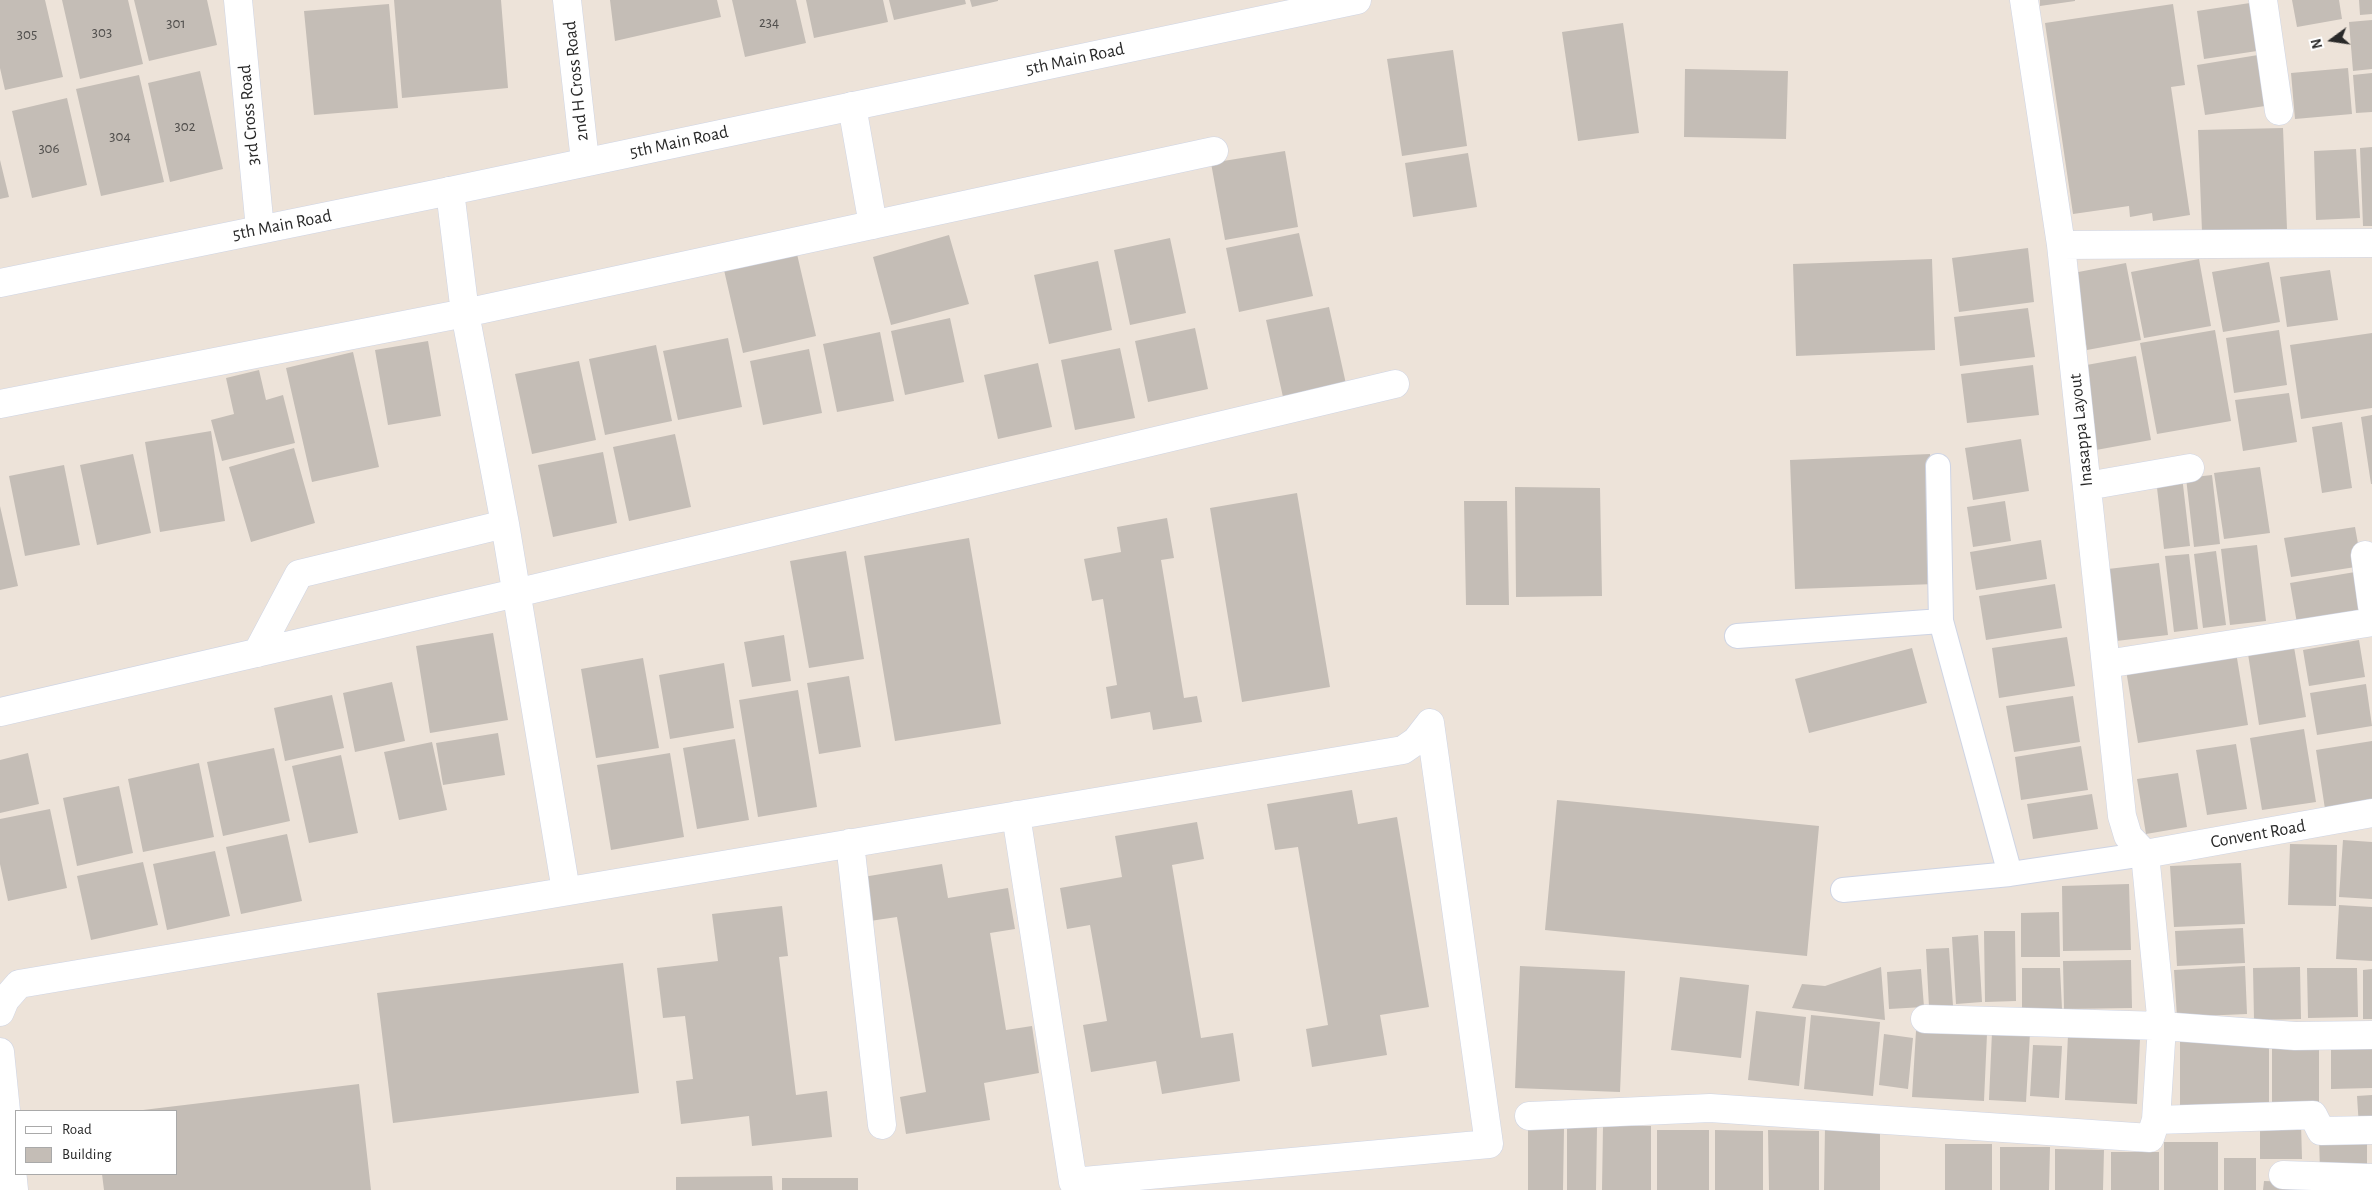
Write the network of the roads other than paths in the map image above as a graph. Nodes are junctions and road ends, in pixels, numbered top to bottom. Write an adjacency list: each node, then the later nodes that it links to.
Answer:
1 (238, 0): 12 (street, 3rd Cross Road)
2 (567, 0): 9 (street, 2nd H Cross Road)
3 (1357, 0): 6 (street, 5th Main Road)
4 (2024, 0): 14 (street, Inasappa Layout)
5 (2263, 0): 7 (street)
6 (852, 106): 9 (street, 5th Main Road); 11 (street)
7 (2278, 111)
8 (1214, 151): 11 (street)
9 (585, 161): 10 (street, 5th Main Road)
10 (450, 191): 12 (street, 5th Main Road); 16 (street)
11 (873, 225): 16 (street)
12 (260, 229): 15 (street, 5th Main Road)
13 (2372, 243): 14 (street)
14 (2061, 245): 21 (street, Inasappa Layout)
15 (0, 282)
16 (465, 313): 18 (street); 22 (street)
17 (1395, 384): 24 (street)
18 (0, 404)
19 (1938, 466): 26 (lane)
20 (2190, 468): 21 (street)
21 (2087, 486): 30 (street, Inasappa Layout)
22 (505, 524): 24 (street); 29 (street)
23 (2365, 555): 25 (street)
24 (516, 593): 29 (street); 38 (street)
25 (2372, 606)
26 (1941, 621): 28 (lane); 36 (lane)
27 (2372, 622): 30 (street)
28 (1737, 636)
29 (257, 653): 31 (street)
30 (2106, 664): 35 (street, Inasappa Layout)
31 (0, 712)
32 (2372, 813): 35 (street, Convent Road)
33 (1016, 815): 33 (street); 34 (street)
34 (850, 843): 38 (street); 46 (street)
35 (2145, 854): 36 (lane); 41 (street)
36 (2010, 874): 37 (lane)
37 (1843, 890)
38 (566, 891): 39 (street)
39 (0, 1012)
40 (1925, 1019): 41 (street)
41 (2162, 1026): 42 (street); 45 (street)
42 (2372, 1034)
43 (0, 1052): 50 (street)
44 (1529, 1116): 45 (street)
45 (2156, 1120): 47 (street)
46 (882, 1125)
47 (2372, 1130)
48 (2282, 1175): 49 (street)
49 (2372, 1178)
50 (14, 1190)

